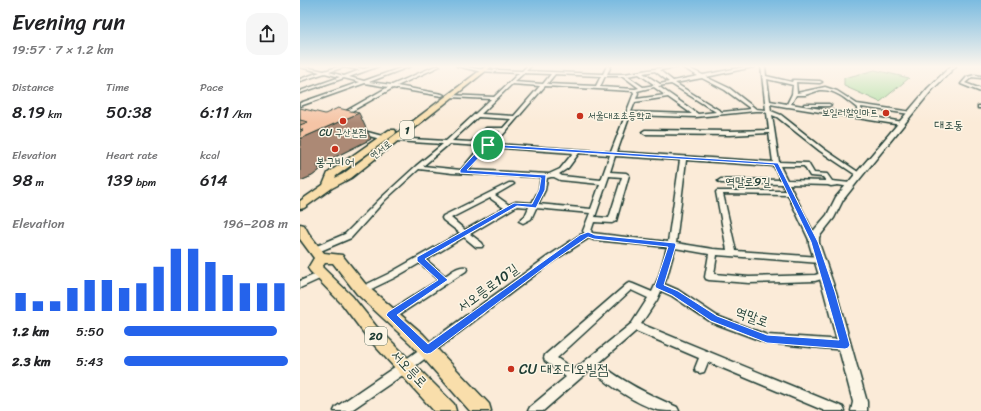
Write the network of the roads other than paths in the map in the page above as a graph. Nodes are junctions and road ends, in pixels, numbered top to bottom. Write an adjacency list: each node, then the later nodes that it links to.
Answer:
1 (320, 85): 23 (street)
2 (355, 85): 30 (street)
3 (386, 85): 17 (street)
4 (460, 85): 25 (main road, 연서로 / 1)
5 (509, 85): 27 (street)
6 (544, 85): 43 (street)
7 (547, 85): 19 (street)
8 (599, 85): 19 (street)
9 (638, 85): 20 (street)
10 (660, 85): 18 (street)
11 (678, 85): 38 (street)
12 (720, 85): 34 (street)
13 (766, 85): 29 (street, 역말로9길)
14 (796, 85): 24 (street)
15 (935, 85): 37 (street)
16 (966, 85): 22 (street)
17 (392, 86): 25 (street); 42 (street)
18 (657, 86): 20 (street); 26 (street)
19 (598, 88): 21 (street)
20 (643, 89): 21 (street)
21 (635, 90): 28 (street)
22 (981, 91)
23 (300, 92)
24 (795, 94): 31 (street); 32 (street)
25 (446, 96): 27 (street); 49 (main road, 연서로 / 1); 50 (main road, 연서로 / 1)
26 (668, 96): 28 (street); 40 (street)
27 (495, 98): 39 (street)
28 (632, 101): 35 (street)
29 (768, 102): 32 (street); 36 (street, 역말로9길)
30 (300, 105)
31 (856, 105): 37 (street); 41 (street)
32 (787, 106): 33 (street); 41 (street)
33 (829, 106)
34 (755, 110): 36 (street); 38 (street)
35 (628, 113): 40 (street); 55 (street)
36 (769, 113): 47 (street, 역말로9길); 61 (street)
37 (910, 113): 44 (street)
38 (722, 114): 40 (street)
39 (477, 115): 43 (street); 51 (street)
40 (696, 116)
41 (860, 117): 44 (street)
42 (337, 118)
43 (515, 118): 45 (street)
44 (901, 123): 61 (street)
45 (504, 130): 52 (street); 53 (street)
46 (351, 131): 49 (street)
47 (772, 131): 48 (street); 57 (street, 역말로9길)
48 (646, 132)
49 (384, 138): 70 (main road, 연서로 / 1)
50 (396, 138): 51 (street); 70 (main road, 연서로 / 1)
51 (447, 142): 52 (street); 58 (street)
52 (474, 144): 53 (street)
53 (488, 145): 54 (street); 59 (street)
54 (577, 151): 55 (street); 62 (street)
55 (613, 154): 56 (street); 60 (street)
56 (683, 158): 57 (street); 84 (street)
57 (776, 164): 66 (street, 역말로9길); 68 (street)
58 (418, 167): 59 (street); 87 (street)
59 (462, 172): 63 (street)
60 (606, 174): 65 (street); 77 (street)
61 (858, 174): 69 (street)
62 (556, 175): 63 (street); 65 (street)
63 (544, 176): 74 (street)
64 (721, 181): 66 (street, 역말로9길)
65 (603, 182): 76 (street)
66 (785, 182): 68 (street, 역말로9길); 71 (street, 역말로9길)
67 (511, 184): 72 (street)
68 (831, 184): 69 (street, 역말로9길)
69 (850, 185): 82 (street)
70 (328, 186): 73 (main road, 연서로 / 1)
71 (791, 193): 82 (street, 역말로9길); 86 (street, 역말로9길)
72 (490, 195): 75 (street); 80 (street)
73 (300, 206)
74 (534, 206): 75 (street); 76 (street); 78 (street)
75 (508, 208): 80 (street)
76 (594, 211): 77 (street)
77 (591, 219): 81 (street)
78 (524, 221)
79 (300, 228): 87 (main road)
80 (464, 234): 83 (street); 88 (street)
81 (588, 235): 84 (street); 101 (street, 서오릉로10길)
82 (814, 242): 89 (street)
83 (479, 245)
84 (672, 245): 85 (street); 95 (street)
85 (713, 252): 86 (street); 92 (street)
86 (732, 253): 89 (street)
87 (318, 254): 91 (main road); 96 (main road, 서오릉로 / 20)
88 (420, 259): 93 (street); 96 (street)
89 (820, 260): 92 (street)
90 (464, 269): 93 (street)
91 (321, 275): 94 (street); 104 (main road, 서오릉로 / 20)
92 (825, 275): 100 (street)
93 (444, 280): 98 (street)
94 (300, 285)
95 (659, 286): 97 (street); 100 (street, 역말로)
96 (362, 290): 98 (main road, 서오릉로 / 20)
97 (654, 297): 99 (street); 106 (street)
98 (391, 315): 101 (main road, 서오릉로 / 20)
99 (636, 326): 102 (street); 103 (street)
100 (845, 345): 113 (street)
101 (427, 350): 104 (street, 서오릉로10길); 109 (main road, 서오릉로 / 20)
102 (705, 356): 105 (street); 112 (street)
103 (592, 363): 106 (street); 111 (street)
104 (406, 366): 107 (street, 서오릉로10길); 108 (main road, 서오릉로 / 20)
105 (700, 368)
106 (575, 377): 110 (street)
107 (340, 411)
108 (447, 411)
109 (482, 411)
110 (534, 411)
111 (673, 411)
112 (839, 411)
113 (859, 411)

